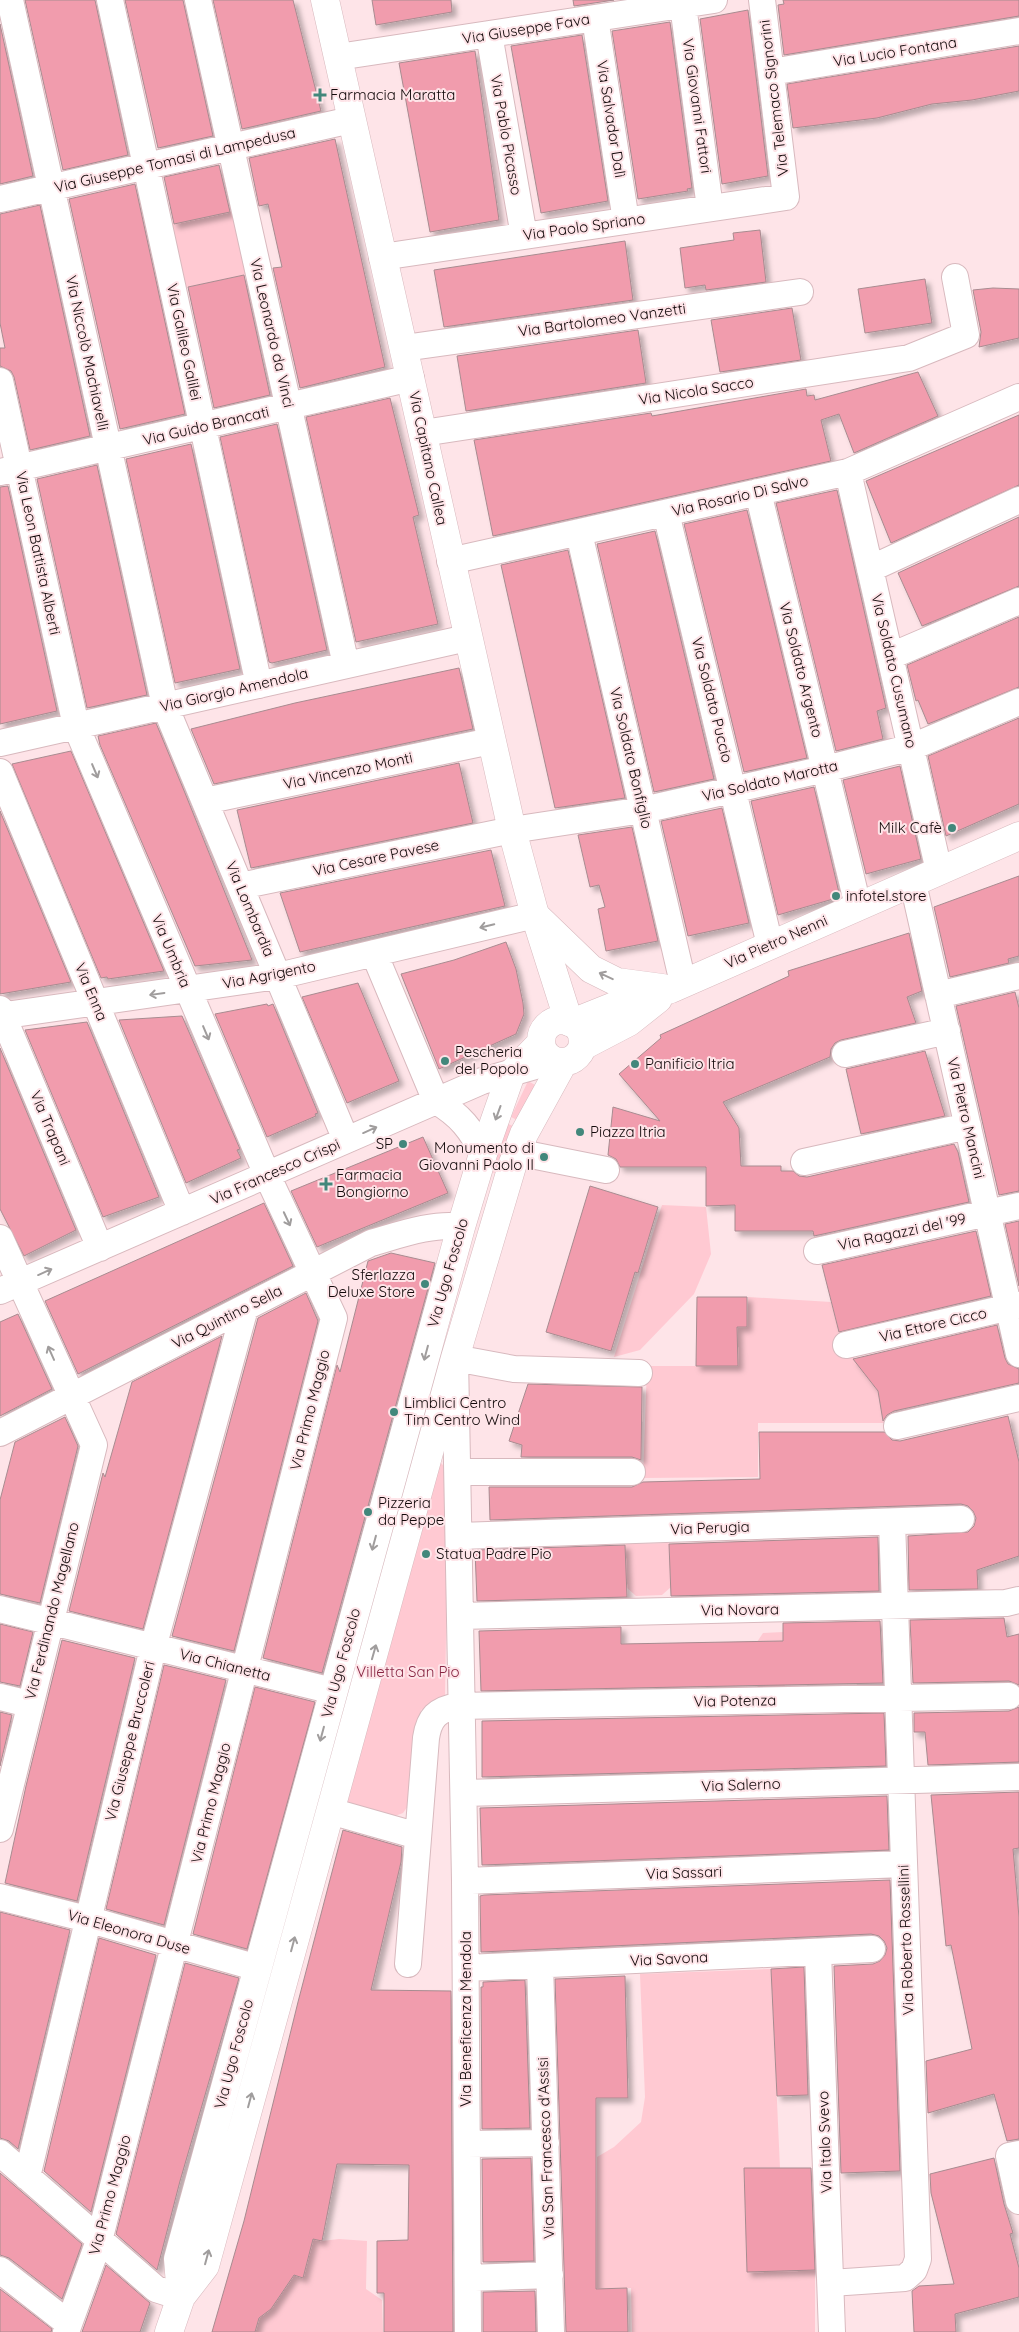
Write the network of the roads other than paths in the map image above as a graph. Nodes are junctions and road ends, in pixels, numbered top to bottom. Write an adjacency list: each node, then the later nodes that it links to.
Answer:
1 (10, 0): 16 (street, Via Niccolò Machiavelli)
2 (110, 0): 15 (street, Via Galileo Galilei)
3 (198, 0): 14 (street, Via Leonardo da Vinci)
4 (325, 0): 11 (main road, Via Capitano Callea)
5 (714, 0): 7 (street, Via Giuseppe Fava)
6 (762, 0): 12 (street, Via Telemaco Signorini)
7 (683, 5): 8 (street, Via Giuseppe Fava); 19 (street, Via Giovanni Fattori)
8 (595, 18): 10 (street, Via Giuseppe Fava); 20 (street, Via Salvador Dalì)
9 (1019, 31): 12 (street, Via Lucio Fontana)
10 (489, 34): 11 (street, Via Giuseppe Fava); 21 (street, Via Pablo Picasso)
11 (338, 57): 13 (main road, Via Capitano Callea)
12 (770, 72): 17 (street, Via Telemaco Signorini)
13 (351, 120): 14 (street, Via Giuseppe Tomasi di Lampedusa); 22 (main road, Via Capitano Callea)
14 (230, 147): 15 (street, Via Giuseppe Tomasi di Lampedusa); 29 (street, Via Leonardo da Vinci)
15 (146, 166): 16 (street, Via Giuseppe Tomasi di Lampedusa); 30 (street, Via Galileo Galilei)
16 (51, 187): 18 (street, Via Giuseppe Tomasi di Lampedusa); 32 (street, Via Niccolò Machiavelli)
17 (786, 197): 19 (street, Via Paolo Spriano)
18 (0, 199)
19 (710, 208): 20 (street, Via Paolo Spriano)
20 (626, 221): 21 (street, Via Paolo Spriano)
21 (524, 236): 22 (street, Via Paolo Spriano)
22 (382, 257): 25 (main road, Via Capitano Callea)
23 (955, 276): 31 (street, Via Nicola Sacco)
24 (800, 292): 25 (street, Via Bartolomeo Vanzetti)
25 (404, 348): 26 (main road, Via Capitano Callea)
26 (411, 378): 29 (street, Via Guido Brancati); 31 (main road, Via Capitano Callea)
27 (0, 380): 33 (street, Via Leon Battista Alberti)
28 (1019, 397): 34 (street, Via Rosario Di Salvo)
29 (289, 408): 30 (street, Via Guido Brancati); 44 (street, Via Leonardo da Vinci)
30 (203, 427): 32 (street, Via Guido Brancati); 45 (street, Via Galileo Galilei)
31 (423, 433): 39 (main road, Via Capitano Callea)
32 (108, 448): 33 (street, Via Guido Brancati); 47 (street, Via Niccolò Machiavelli)
33 (10, 470): 48 (street, Via Leon Battista Alberti)
34 (848, 472): 35 (street, Via Rosario Di Salvo); 40 (street, Via Soldato Cusumano)
35 (758, 492): 37 (street, Via Rosario Di Salvo); 52 (street, Via Soldato Argento)
36 (1019, 500): 40 (street)
37 (666, 513): 38 (street, Via Rosario Di Salvo); 54 (street, Via Soldato Puccio)
38 (579, 532): 39 (street, Via Rosario Di Salvo); 56 (street, Via Soldato Bonfiglio)
39 (450, 561): 42 (main road, Via Capitano Callea)
40 (870, 570): 43 (street, Via Soldato Cusumano)
41 (1019, 601): 43 (street)
42 (467, 638): 44 (street, Via Giorgio Amendola); 49 (main road, Via Capitano Callea)
43 (890, 656): 51 (street, Via Soldato Cusumano)
44 (346, 665): 45 (street, Via Giorgio Amendola)
45 (259, 685): 47 (street, Via Giorgio Amendola)
46 (1019, 702): 51 (street, Via Soldato Marotta)
47 (165, 706): 48 (street, Via Giorgio Amendola); 55 (street, Via Lombardia)
48 (76, 726): 50 (street, Via Giorgio Amendola); 69 (street, Via Umbria, one-way to 69)
49 (491, 741): 55 (street, Via Vincenzo Monti); 57 (main road, Via Capitano Callea)
50 (0, 743)
51 (912, 747): 52 (street, Via Soldato Marotta); 59 (street, Via Soldato Cusumano)
52 (825, 769): 54 (street, Via Soldato Marotta); 62 (street, Via Soldato Argento)
53 (0, 772): 71 (street, Via Enna)
54 (734, 790): 56 (street, Via Soldato Marotta); 64 (street, Via Soldato Puccio)
55 (205, 801): 61 (street, Via Lombardia)
56 (643, 810): 57 (street, Via Soldato Marotta); 68 (street, Via Soldato Bonfiglio)
57 (512, 830): 61 (street, Via Cesare Pavese); 63 (main road, Via Capitano Callea)
58 (1019, 836): 59 (main road, Via Pietro Nenni)
59 (939, 871): 60 (main road, Via Pietro Nenni)
60 (913, 883): 62 (main road, Via Pietro Nenni); 70 (street, Via Pietro Mancini)
61 (240, 886): 66 (street, Via Lombardia)
62 (858, 906): 64 (main road, Via Pietro Nenni)
63 (535, 914): 65 (street, Via Agrigento, one-way to 65); 68 (main road, one-way to 63); 74 (main road, Via Capitano Callea)
64 (770, 945): 68 (main road, Via Pietro Nenni)
65 (374, 953): 66 (street, Via Agrigento); 77 (street)
66 (278, 976): 69 (street, Via Agrigento); 79 (street, Via Lombardia)
67 (1019, 976): 70 (street)
68 (677, 986): 74 (main road, Via Pietro Nenni)
69 (188, 990): 71 (street, Via Agrigento, one-way to 71); 84 (street, Via Umbria, one-way to 84)
70 (938, 995): 73 (street, Via Pietro Mancini)
71 (96, 1002): 72 (street, Via Agrigento); 86 (street, Via Enna)
72 (1, 1013): 90 (street, Via Trapani)
73 (947, 1031): 75 (street); 78 (street, Via Pietro Mancini)
74 (561, 1041): 76 (main road, Via Ugo Foscolo); 80 (main road, Via Ugo Foscolo)
75 (844, 1054)
76 (512, 1074): 77 (street, Via Francesco Crispi); 81 (main road, Via Ugo Foscolo, one-way to 81)
77 (436, 1101): 79 (street, Via Francesco Crispi, one-way to 77); 81 (street)
78 (968, 1126): 82 (street); 87 (street, Via Pietro Mancini)
79 (346, 1140): 84 (street, Via Francesco Crispi)
80 (516, 1152): 83 (street); 98 (main road, Via Ugo Foscolo)
81 (483, 1154): 88 (main road, Via Ugo Foscolo)
82 (804, 1162)
83 (606, 1170)
84 (267, 1175): 86 (street, Via Francesco Crispi); 92 (street, Via Umbria, one-way to 92)
85 (1019, 1206): 87 (street, Via Ragazzi del '99)
86 (182, 1212): 90 (street, Via Francesco Crispi)
87 (988, 1213): 91 (street, Via Ragazzi del '99); 94 (street, Via Pietro Mancini)
88 (461, 1227): 92 (street, Via Quintino Sella); 116 (main road, Via Ugo Foscolo, one-way to 116)
89 (0, 1238): 93 (street, Via Ferdinando Magellano)
90 (100, 1248): 93 (street, Via Francesco Crispi, one-way to 90)
91 (816, 1251)
92 (312, 1274): 95 (street, Via Quintino Sella); 115 (street, Via Primo Maggio)
93 (10, 1287): 100 (street, Via Ferdinando Magellano, one-way to 93)
94 (1014, 1306): 96 (street, Via Ettore Cicco); 97 (street, Via Pietro Mancini)
95 (245, 1308): 100 (street, Via Quintino Sella); 114 (street, Via Giuseppe Bruccoleri)
96 (846, 1345)
97 (1019, 1354)
98 (455, 1358): 99 (street); 104 (street, Via Beneficenza Mendola); 126 (main road, Via Ugo Foscolo, one-way to 98)
99 (639, 1373)
100 (70, 1398): 103 (street, Via Quintino Sella); 113 (street, Via Ferdinando Magellano)
101 (1019, 1398): 102 (street)
102 (897, 1426)
103 (1, 1437)
104 (458, 1472): 105 (street); 108 (street, Via Beneficenza Mendola)
105 (632, 1472)
106 (961, 1519): 107 (street, Via Perugia)
107 (892, 1522): 108 (street, Via Perugia); 110 (street, Via Roberto Rossellini)
108 (459, 1536): 112 (street, Via Beneficenza Mendola)
109 (1019, 1600): 110 (street, Via Novara)
110 (895, 1606): 112 (street, Via Novara); 119 (street, Via Roberto Rossellini)
111 (0, 1609): 113 (street, Via Chianetta)
112 (460, 1616): 121 (street, Via Beneficenza Mendola)
113 (50, 1621): 114 (street, Via Chianetta); 120 (street, Via Ferdinando Magellano)
114 (153, 1648): 115 (street, Via Chianetta); 132 (street, Via Giuseppe Bruccoleri)
115 (245, 1670): 116 (street, Via Chianetta); 133 (street, Via Primo Maggio)
116 (333, 1691): 138 (main road, Via Ugo Foscolo, one-way to 138)
117 (1009, 1696): 119 (street, Via Potenza)
118 (0, 1697): 120 (street)
119 (898, 1698): 121 (street, Via Potenza); 123 (street, Via Roberto Rossellini)
120 (29, 1704): 125 (street, Via Ferdinando Magellano)
121 (462, 1706): 124 (street, Via Beneficenza Mendola); 128 (street, Via Potenza)
122 (1019, 1777): 123 (street, Via Salerno)
123 (901, 1780): 124 (street, Via Salerno); 129 (street, Via Roberto Rossellini)
124 (464, 1793): 130 (street, Via Beneficenza Mendola)
125 (4, 1796): 127 (street, Via Ferdinando Magellano)
126 (330, 1811): 128 (street); 151 (main road, Via Ugo Foscolo, one-way to 126)
127 (0, 1829)
128 (418, 1836): 136 (street, Via Potenza)
129 (904, 1864): 130 (street, Via Sassari); 150 (street, Via Roberto Rossellini)
130 (465, 1881): 139 (street, Via Beneficenza Mendola)
131 (0, 1897): 132 (street, Via Eleonora Duse)
132 (87, 1919): 133 (street, Via Eleonora Duse); 144 (street, Via Giuseppe Bruccoleri)
133 (174, 1945): 138 (street, Via Eleonora Duse); 146 (street, Via Primo Maggio)
134 (872, 1949): 135 (street, Via Savona)
135 (818, 1952): 137 (street, Via Savona); 150 (street, Via Italo Svevo)
136 (408, 1964)
137 (540, 1965): 139 (street, Via Savona); 140 (street, Via San Francesco d'Assisi)
138 (258, 1968): 151 (main road, Via Ugo Foscolo)
139 (466, 1968): 141 (street, Via Beneficenza Mendola)
140 (546, 2143): 141 (street); 148 (street, Via San Francesco d'Assisi)
141 (467, 2144): 149 (street, Via Beneficenza Mendola)
142 (0, 2153): 144 (street)
143 (1019, 2154): 145 (street)
144 (27, 2177): 146 (street)
145 (1019, 2201)
146 (99, 2240): 151 (street); 152 (street, Via Primo Maggio)
147 (0, 2270): 152 (street)
148 (550, 2275): 149 (street); 155 (street, Via San Francesco d'Assisi)
149 (468, 2278): 154 (street, Via Beneficenza Mendola)
150 (830, 2283): 156 (street, Via Italo Svevo)
151 (181, 2297): 153 (main road, Via Ugo Foscolo)
152 (68, 2328)
153 (169, 2332)
154 (468, 2332)
155 (551, 2332)
156 (832, 2332)

